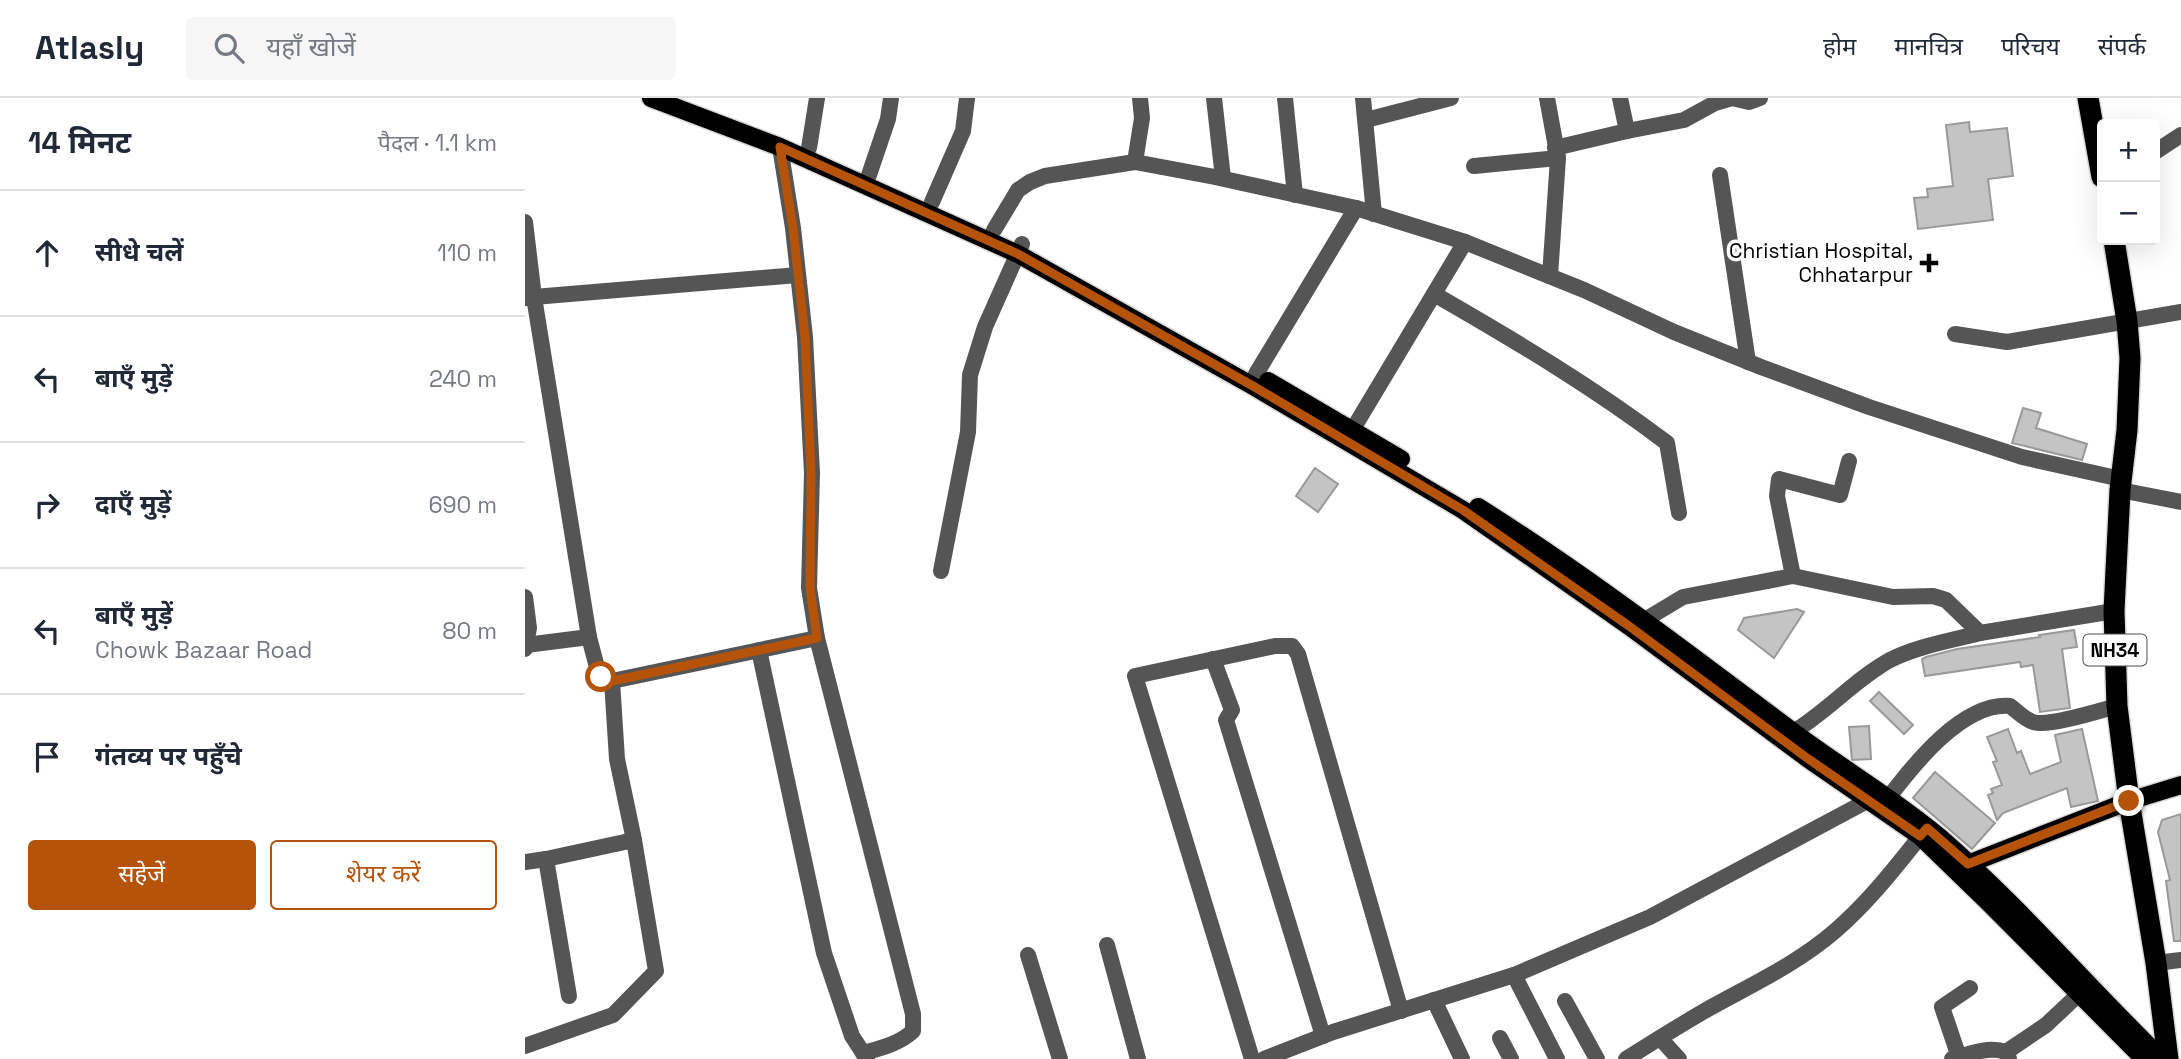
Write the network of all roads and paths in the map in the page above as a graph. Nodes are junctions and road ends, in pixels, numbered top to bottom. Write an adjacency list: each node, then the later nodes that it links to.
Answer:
1 (651, 98): 19 (main road)
2 (679, 98): 20 (main road)
3 (817, 98): 20 (street)
4 (891, 98): 25 (street)
5 (967, 98): 29 (street)
6 (1140, 98): 23 (street)
7 (1215, 98): 27 (street)
8 (1285, 98): 28 (street)
9 (1363, 98): 15 (street)
10 (1451, 98): 15 (street)
11 (1547, 98): 22 (street)
12 (1621, 98): 16 (street)
13 (1760, 98): 16 (street)
14 (2088, 98): 18 (highway)
15 (1366, 121): 31 (street)
16 (1627, 131): 22 (street)
17 (2181, 135): 21 (street)
18 (2097, 146)
19 (780, 147): 36 (main road); 37 (street)
20 (809, 148): 25 (main road)
21 (2160, 149)
22 (1557, 153): 24 (street); 38 (street)
23 (1135, 162): 27 (street); 33 (street)
24 (1474, 166)
25 (869, 175): 29 (main road)
26 (1720, 175): 44 (street)
27 (1223, 178): 28 (street)
28 (1296, 195): 30 (street)
29 (932, 202): 33 (main road)
30 (1356, 208): 31 (street); 45 (street)
31 (1374, 214): 34 (street)
32 (525, 222): 40 (street)
33 (994, 230): 36 (main road)
34 (1465, 242): 38 (street); 39 (street)
35 (2115, 245): 42 (highway, NH34)
36 (1020, 249): 45 (main road); 51 (street); 66 (main road)
37 (798, 275): 40 (street); 58 (street)
38 (1550, 276): 44 (street)
39 (1434, 294): 46 (street); 50 (street)
40 (530, 297): 57 (street)
41 (2181, 312): 42 (street)
42 (2127, 321): 43 (street); 48 (highway, NH34)
43 (1955, 334)
44 (1748, 362): 48 (street)
45 (1256, 374): 46 (main road)
46 (1353, 429): 55 (main road)
47 (1849, 461): 52 (street)
48 (2120, 485): 49 (street); 54 (highway, NH34)
49 (2181, 502)
50 (1679, 513)
51 (941, 571)
52 (1793, 576): 55 (street); 56 (street)
53 (525, 597): 59 (street)
54 (2114, 611): 56 (street); 63 (highway, NH34)
55 (1643, 621): 64 (main road)
56 (1980, 633): 64 (street)
57 (589, 637): 59 (street); 62 (street)
58 (817, 638): 60 (street); 88 (street)
59 (525, 647)
60 (759, 650): 62 (street); 88 (street)
61 (1213, 659): 83 (street); 84 (street); 93 (street)
62 (612, 681): 69 (street)
63 (2117, 706): 66 (street); 67 (highway, NH34)
64 (1793, 732): 66 (main road)
65 (2181, 785): 67 (main road)
66 (1878, 795): 68 (main road); 77 (street)
67 (2129, 801): 72 (main road); 76 (highway, NH34)
68 (1924, 832): 72 (main road); 79 (main road); 86 (street)
69 (634, 840): 70 (street); 87 (street)
70 (546, 859): 71 (street); 80 (street)
71 (525, 862)
72 (1968, 864): 102 (main road)
73 (1107, 945): 92 (street)
74 (1028, 955): 91 (street)
75 (2181, 960): 76 (street)
76 (2156, 963): 103 (highway, NH34)
77 (1514, 975): 81 (street); 97 (street)
78 (1970, 988): 90 (street)
79 (2080, 993): 89 (street); 101 (main road)
80 (569, 996)
81 (1434, 1000): 83 (street); 95 (street)
82 (1565, 1001): 98 (street)
83 (1401, 1011): 84 (street)
84 (1323, 1036): 94 (street)
85 (1500, 1038): 96 (street)
86 (1660, 1038): 99 (street); 100 (street)
87 (525, 1046)
88 (865, 1056)
89 (2007, 1056): 90 (street)
90 (1956, 1058)
91 (1060, 1059)
92 (1138, 1059)
93 (1252, 1059)
94 (1264, 1059)
95 (1462, 1059)
96 (1511, 1059)
97 (1557, 1059)
98 (1597, 1059)
99 (1626, 1059)
100 (1679, 1059)
101 (2144, 1059)
102 (2162, 1059)
103 (2168, 1059)

